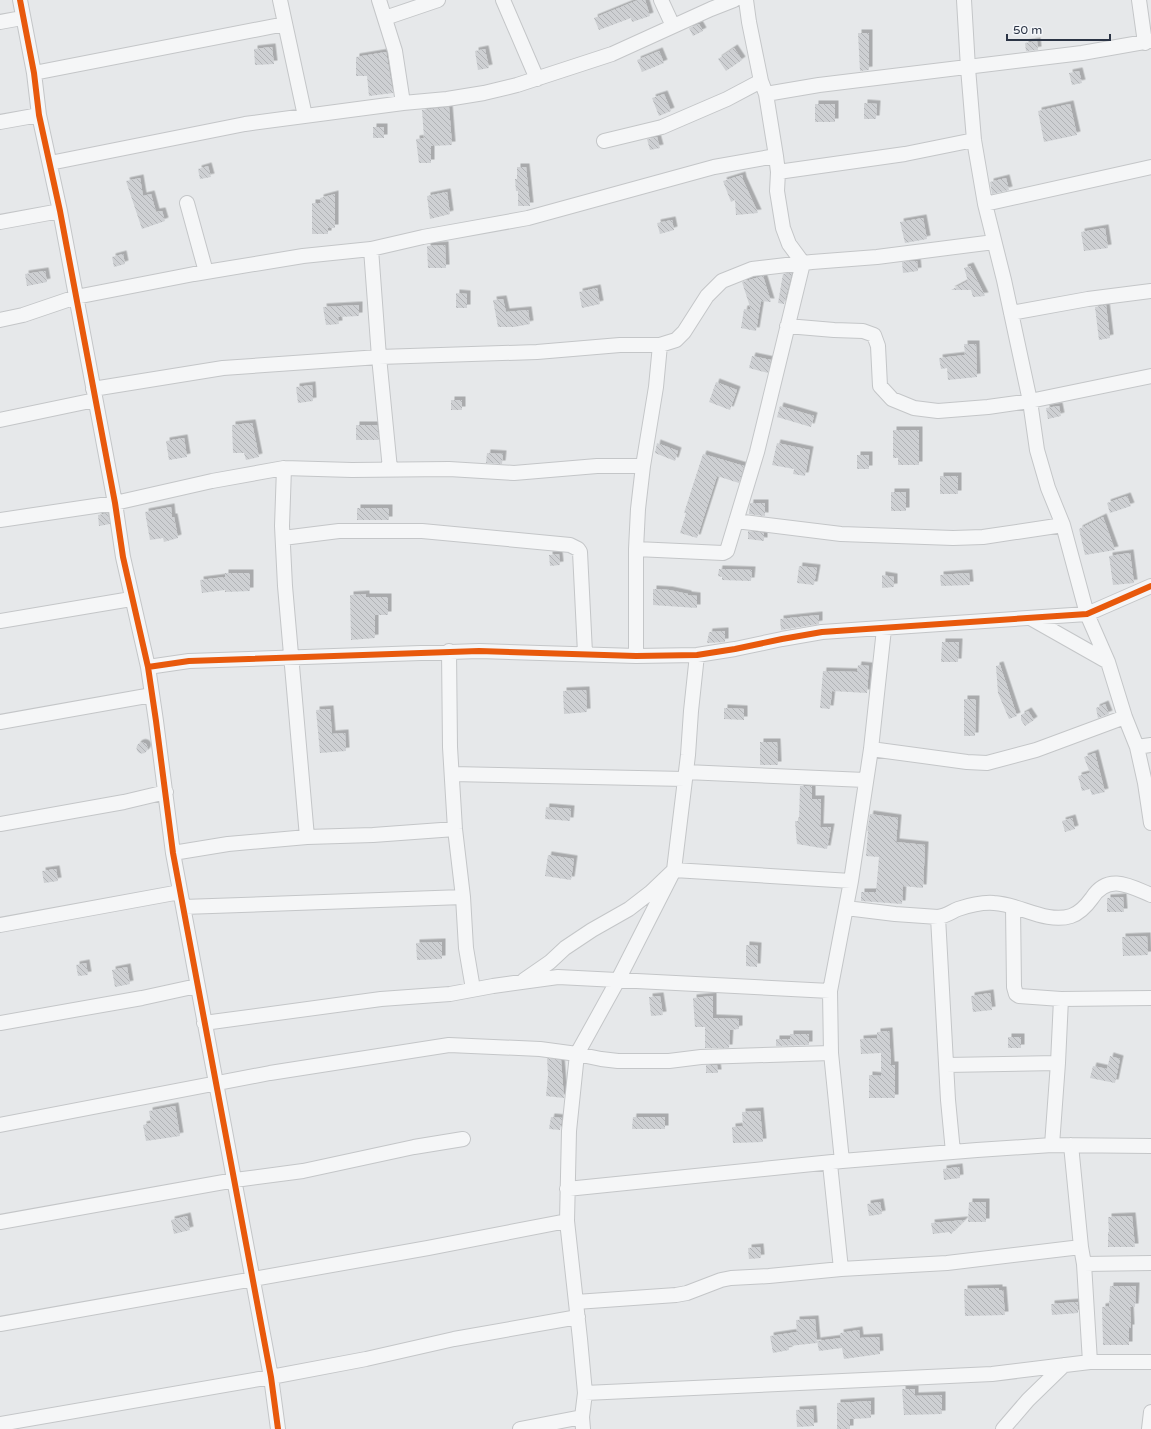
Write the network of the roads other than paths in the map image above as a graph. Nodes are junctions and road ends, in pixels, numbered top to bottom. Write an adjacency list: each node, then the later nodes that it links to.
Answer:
1 (20, 0): 11 (street)
2 (280, 0): 14 (street)
3 (379, 0): 12 (street)
4 (438, 0): 12 (street)
5 (503, 0): 19 (street)
6 (661, 0): 15 (street)
7 (734, 0): 15 (street)
8 (746, 0): 20 (street)
9 (964, 0): 17 (street)
10 (1139, 0): 16 (street)
11 (22, 18): 13 (street); 18 (street)
12 (385, 18): 21 (street)
13 (0, 22)
14 (285, 24): 18 (street); 23 (street)
15 (673, 26): 19 (street)
16 (1148, 42): 17 (street)
17 (968, 68): 20 (street); 25 (street)
18 (34, 73): 22 (street)
19 (537, 79): 21 (street)
20 (764, 88): 26 (street); 27 (street)
21 (402, 103): 23 (street)
22 (39, 115): 24 (street); 28 (street)
23 (305, 116): 28 (street)
24 (0, 122)
25 (974, 140): 31 (street); 34 (street)
26 (604, 141)
27 (776, 156): 31 (street); 38 (street)
28 (50, 163): 35 (street)
29 (1151, 166): 30 (street)
30 (1134, 170): 32 (street); 34 (street)
31 (778, 172): 39 (street)
32 (1151, 179)
33 (187, 203): 40 (street)
34 (984, 204): 37 (street)
35 (60, 211): 36 (street); 42 (street)
36 (0, 222)
37 (994, 242): 39 (street); 43 (street)
38 (371, 249): 40 (street); 47 (street)
39 (803, 263): 45 (street); 46 (street)
40 (206, 272): 42 (street)
41 (1151, 291): 43 (street)
42 (76, 297): 44 (street); 49 (street)
43 (1011, 313): 50 (street)
44 (0, 320)
45 (787, 326): 50 (street); 57 (street)
46 (660, 345): 47 (street); 52 (street)
47 (379, 357): 49 (street); 54 (street)
48 (1151, 376): 50 (street)
49 (94, 394): 51 (street); 55 (street)
50 (1030, 401): 58 (street)
51 (0, 420)
52 (643, 466): 54 (street); 60 (street)
53 (284, 468): 54 (street); 55 (street); 59 (street)
54 (390, 469)
55 (115, 503): 56 (street); 62 (street)
56 (0, 520)
57 (736, 520): 58 (street); 60 (street)
58 (1063, 525): 63 (street)
59 (283, 538): 68 (street); 70 (street)
60 (636, 549): 71 (street)
61 (1151, 586): 63 (street)
62 (131, 598): 65 (street); 73 (street)
63 (1087, 614): 64 (street); 72 (street)
64 (1032, 618): 66 (street); 72 (street)
65 (0, 621)
66 (884, 629): 69 (street); 79 (street)
67 (449, 651): 68 (street); 70 (street); 80 (street)
68 (585, 653): 71 (street)
69 (697, 655): 71 (street); 81 (street)
70 (292, 656): 73 (street); 87 (street)
71 (636, 656)
72 (1108, 662): 75 (street)
73 (148, 667): 74 (street)
74 (152, 695): 76 (street); 83 (street)
75 (1125, 717): 78 (street); 79 (street)
76 (0, 722)
77 (1151, 745): 78 (street)
78 (1137, 747): 84 (street)
79 (871, 749): 82 (street)
80 (452, 774): 81 (street); 86 (street)
81 (685, 775): 82 (street); 89 (street)
82 (866, 780): 90 (street)
83 (166, 792): 85 (street); 88 (street)
84 (1151, 823)
85 (0, 824)
86 (455, 829): 87 (street); 93 (street)
87 (307, 837): 88 (street)
88 (173, 853): 91 (street)
89 (674, 870): 90 (street); 99 (street); 100 (street)
90 (851, 881): 96 (street)
91 (180, 892): 94 (street); 98 (street)
92 (1151, 895): 95 (street)
93 (463, 897): 94 (street); 102 (street)
94 (183, 907): 101 (street)
95 (1012, 907): 97 (street); 105 (street)
96 (846, 908): 97 (street); 103 (street)
97 (938, 917): 111 (street)
98 (0, 925)
99 (618, 980): 100 (street); 103 (street); 109 (street)
100 (522, 982): 102 (street)
101 (197, 986): 106 (street); 107 (street)
102 (473, 989): 107 (street)
103 (830, 991): 108 (street)
104 (1151, 998): 105 (street)
105 (1061, 999): 110 (street)
106 (0, 1023)
107 (204, 1023): 112 (street)
108 (831, 1053): 109 (street); 119 (street)
109 (577, 1054): 112 (street); 121 (street)
110 (1058, 1063): 111 (street); 115 (street)
111 (946, 1065): 118 (street)
112 (216, 1083): 113 (street); 120 (street)
113 (0, 1125)
114 (463, 1139): 120 (street)
115 (1052, 1145): 116 (street); 118 (street)
116 (1071, 1145): 117 (street); 124 (street)
117 (1151, 1146)
118 (953, 1152): 119 (street)
119 (836, 1162): 121 (street); 127 (street)
120 (235, 1180): 123 (street); 128 (street)
121 (567, 1190): 122 (street)
122 (567, 1221): 128 (street); 129 (street)
123 (0, 1222)
124 (1081, 1247): 126 (street); 127 (street)
125 (1151, 1263): 126 (street)
126 (1084, 1264): 132 (street)
127 (841, 1269): 129 (street)
128 (252, 1278): 131 (street); 135 (street)
129 (576, 1302): 130 (street)
130 (578, 1317): 135 (street); 136 (street)
131 (0, 1324)
132 (1090, 1362): 133 (street); 134 (street)
133 (1151, 1362)
134 (1064, 1365): 136 (street); 142 (street)
135 (271, 1377): 139 (street); 140 (street)
136 (585, 1393): 138 (street)
137 (1151, 1412): 143 (street)
138 (583, 1423): 141 (street)
139 (0, 1424)
140 (278, 1429)
141 (520, 1429)
142 (1003, 1429)
143 (1149, 1429)

